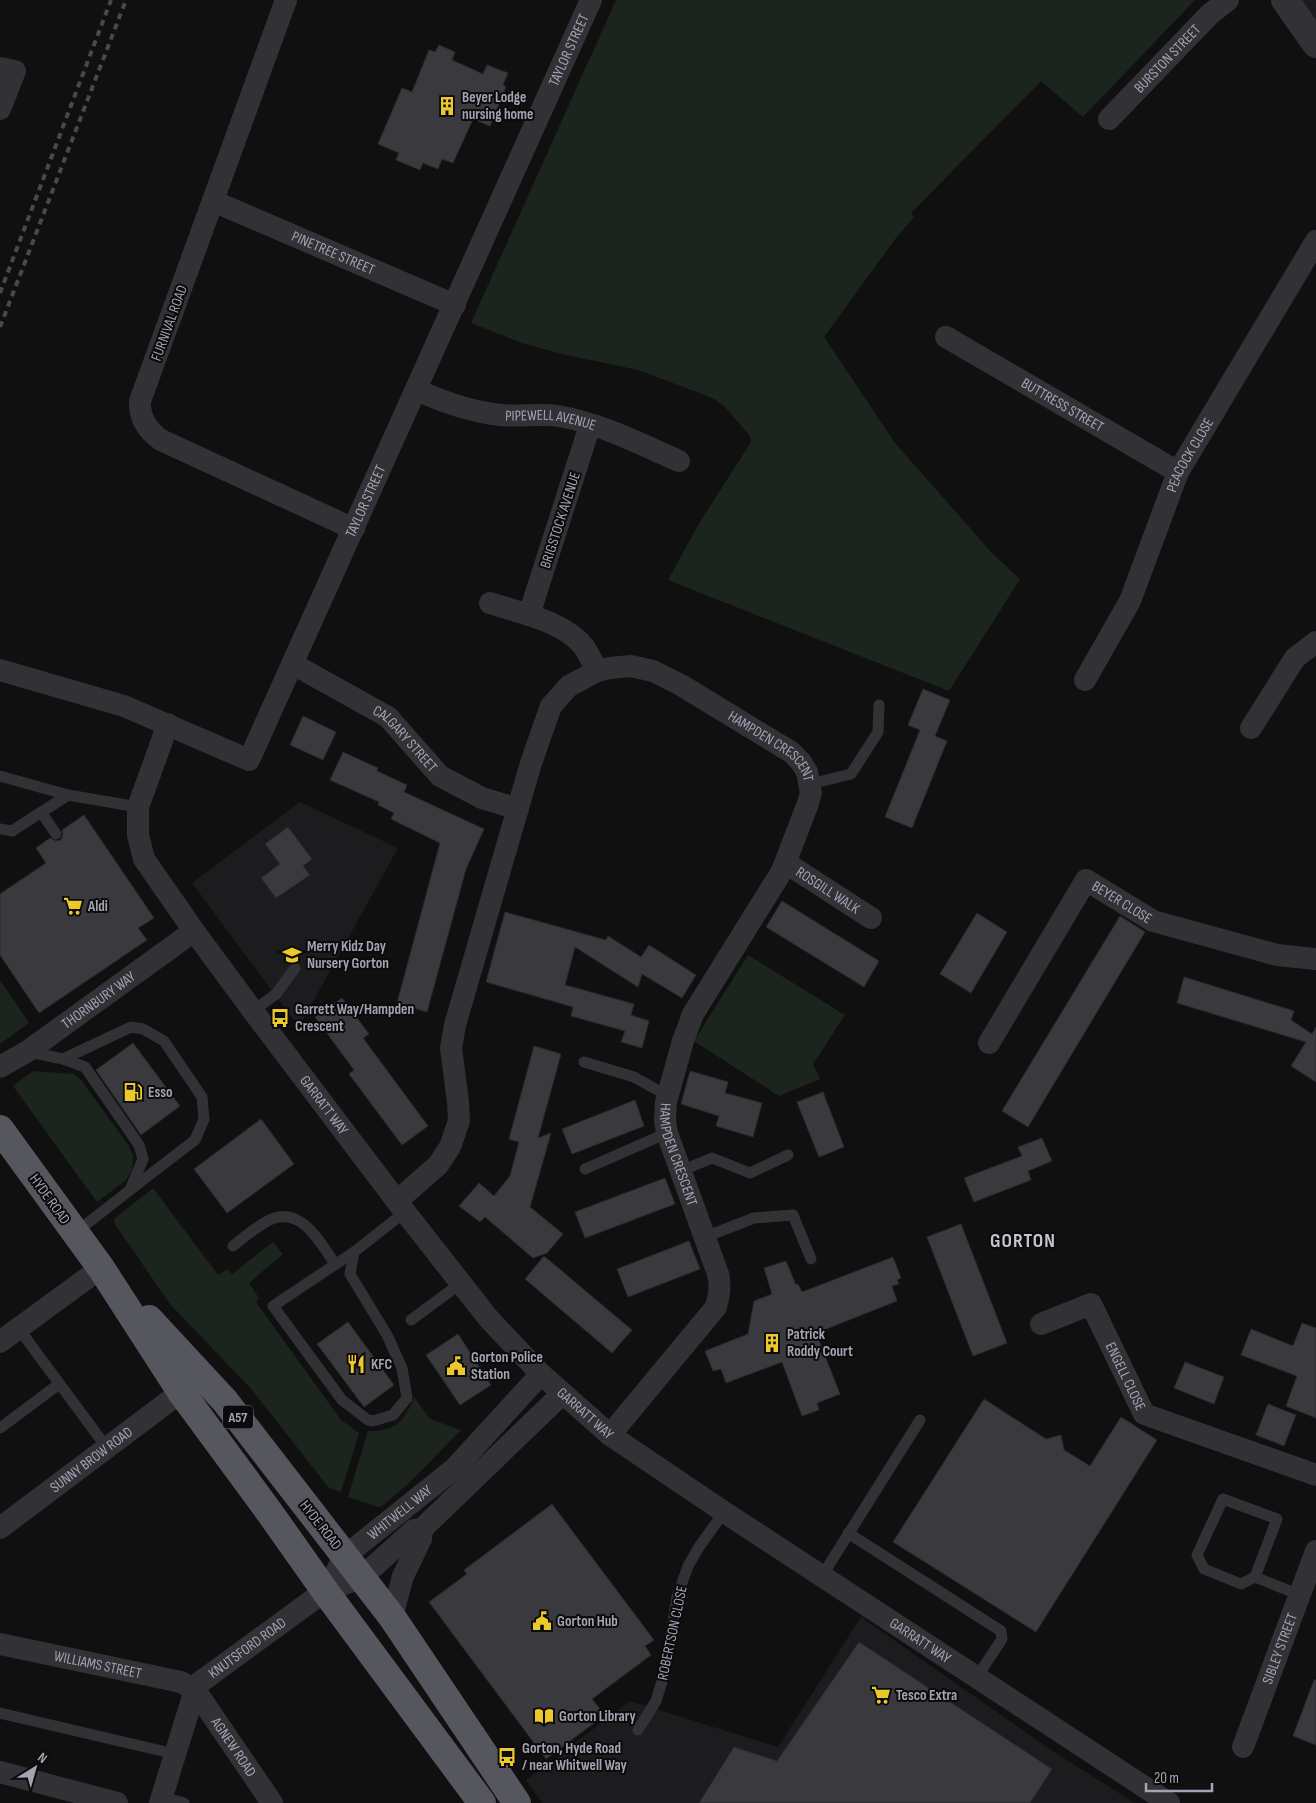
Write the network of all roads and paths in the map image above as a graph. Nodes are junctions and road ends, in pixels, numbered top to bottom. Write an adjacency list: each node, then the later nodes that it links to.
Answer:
1 (286, 0): 9 (street, FURNIVAL ROAD)
2 (592, 0): 11 (street, TAYLOR STREET)
3 (1228, 0): 8 (street, BURSTON STREET)
4 (1285, 0): 5 (street)
5 (1316, 44)
6 (0, 68): 7 (street)
7 (0, 109)
8 (1108, 119)
9 (213, 201): 11 (street, PINETREE STREET); 17 (street, FURNIVAL ROAD)
10 (1316, 241): 16 (street, PEACOCK CLOSE)
11 (454, 305): 13 (street, TAYLOR STREET)
12 (946, 337): 16 (street, BUTTRESS STREET)
13 (417, 390): 14 (street, PIPEWELL AVENUE); 17 (street, TAYLOR STREET)
14 (590, 425): 15 (street, PIPEWELL AVENUE); 19 (street, BRIGSTOCK AVENUE)
15 (679, 461)
16 (1178, 472): 24 (street, PEACOCK CLOSE)
17 (354, 529): 21 (street, TAYLOR STREET)
18 (490, 603): 19 (street)
19 (529, 615): 23 (street)
20 (1316, 642): 27 (street)
21 (293, 664): 26 (street, TAYLOR STREET); 32 (street, CALGARY STREET)
22 (0, 670): 26 (street, TAYLOR STREET)
23 (597, 671): 29 (street, HAMPDEN CRESCENT); 32 (street, HAMPDEN CRESCENT)
24 (1085, 680)
25 (880, 705): 29 (lane)
26 (168, 724): 31 (street, GARRATT WAY)
27 (1251, 728)
28 (0, 776): 30 (lane)
29 (810, 784): 36 (street, HAMPDEN CRESCENT)
30 (68, 794): 31 (lane); 33 (lane)
31 (138, 807): 38 (street, GARRATT WAY)
32 (518, 808): 54 (street, HAMPDEN CRESCENT)
33 (41, 812): 34 (lane); 35 (lane)
34 (0, 829)
35 (56, 834)
36 (786, 863): 37 (street, ROSGILL WALK); 47 (street, HAMPDEN CRESCENT)
37 (871, 918)
38 (194, 931): 41 (street, GARRATT WAY); 43 (street, THORNBURY WAY)
39 (1316, 959): 42 (street, BEYER CLOSE)
40 (295, 968): 41 (lane)
41 (253, 1011): 54 (street, GARRATT WAY)
42 (990, 1043)
43 (28, 1051): 44 (lane); 46 (street, THORNBURY WAY)
44 (63, 1059): 53 (lane); 53 (lane)
45 (584, 1062): 47 (lane)
46 (0, 1067)
47 (668, 1096): 48 (street, HAMPDEN CRESCENT)
48 (667, 1133): 51 (lane); 52 (street, HAMPDEN CRESCENT)
49 (2, 1138): 55 (highway, HYDE ROAD / A57)
50 (788, 1155): 52 (lane)
51 (585, 1169)
52 (681, 1171): 56 (street, HAMPDEN CRESCENT)
53 (130, 1190): 55 (lane)
54 (401, 1207): 58 (lane); 62 (street, GARRATT WAY)
55 (74, 1233): 61 (highway, HYDE ROAD / A57)
56 (705, 1237): 59 (lane); 73 (street, HAMPDEN CRESCENT)
57 (233, 1246): 60 (lane)
58 (354, 1252): 60 (lane); 60 (lane)
59 (811, 1259)
60 (335, 1264)
61 (101, 1268): 65 (street); 69 (highway, HYDE ROAD / A57); 81 (highway, HYDE ROAD / A57)
62 (461, 1283): 63 (lane); 67 (street, GARRATT WAY)
63 (411, 1320)
64 (1041, 1324): 75 (street, ENGELL CLOSE)
65 (19, 1329): 66 (street); 68 (lane)
66 (0, 1342)
67 (541, 1374): 70 (street, GARRATT WAY); 81 (street, WHITWELL WAY)
68 (59, 1384): 72 (lane); 74 (lane)
69 (181, 1392): 74 (street, SUNNY BROW ROAD); 85 (highway, HYDE ROAD / A57)
70 (562, 1394): 73 (street, GARRATT WAY); 78 (street, WHITWELL WAY)
71 (920, 1420): 79 (lane)
72 (0, 1428)
73 (610, 1435): 76 (street, GARRATT WAY)
74 (107, 1448): 77 (street, SUNNY BROW ROAD)
75 (1316, 1475)
76 (724, 1512): 82 (street, GARRATT WAY); 92 (lane, ROBERTSON CLOSE)
77 (0, 1528)
78 (422, 1529): 84 (street, WHITWELL WAY); 87 (street, WHITWELL WAY)
79 (848, 1533): 82 (lane); 89 (lane)
80 (1316, 1551): 86 (street, SIBLEY STREET)
81 (345, 1556): 84 (highway, HYDE ROAD / A57); 85 (street, WHITWELL WAY)
82 (822, 1576): 89 (street, GARRATT WAY)
83 (1255, 1577): 83 (lane); 86 (lane)
84 (361, 1578): 85 (street, WHITWELL WAY); 87 (highway, HYDE ROAD / A57)
85 (325, 1591): 90 (street, KNUTSFORD ROAD); 100 (highway, HYDE ROAD / A57)
86 (1300, 1595): 93 (street, SIBLEY STREET)
87 (392, 1618): 101 (highway, HYDE ROAD / A57)
88 (0, 1644): 90 (street, WILLIAMS STREET)
89 (977, 1677): 102 (street, GARRATT WAY)
90 (195, 1690): 94 (street, KNUTSFORD ROAD); 99 (street, AGNEW ROAD)
91 (0, 1712): 94 (lane)
92 (638, 1730)
93 (1243, 1747)
94 (175, 1754): 96 (street, KNUTSFORD ROAD)
95 (0, 1772): 97 (street)
96 (161, 1800): 98 (lane)
97 (116, 1803)
98 (184, 1803)
99 (272, 1803)
100 (482, 1803)
101 (517, 1803)
102 (1168, 1803)

